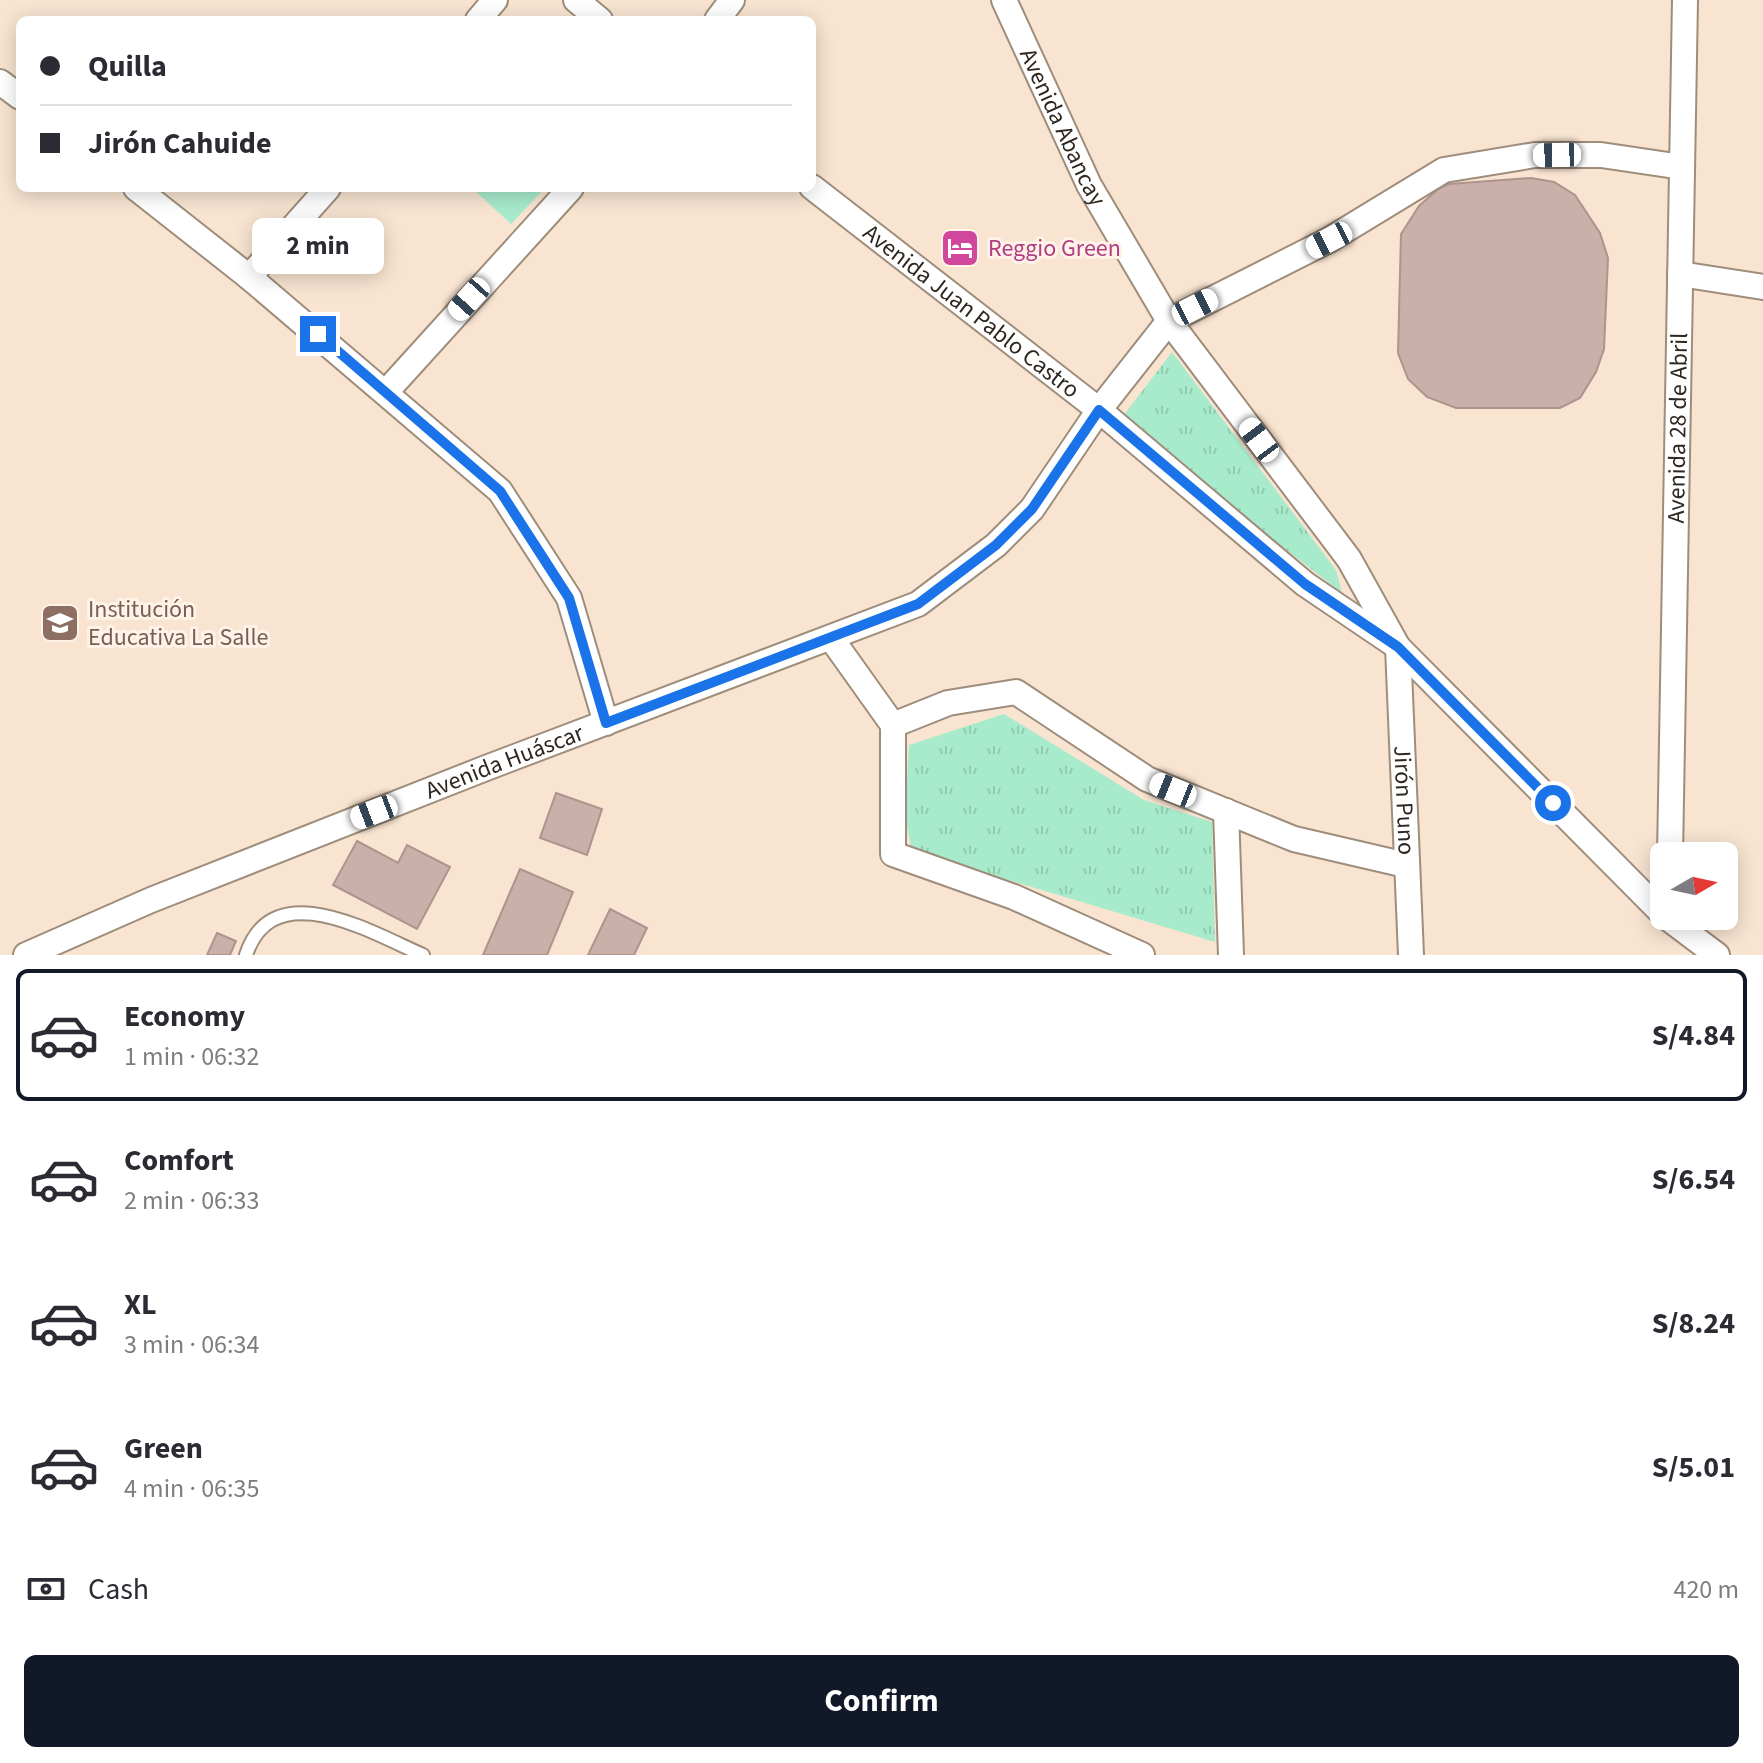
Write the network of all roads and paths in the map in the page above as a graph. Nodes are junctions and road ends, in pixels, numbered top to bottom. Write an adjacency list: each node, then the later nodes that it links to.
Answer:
1 (495, 0): 5 (street)
2 (576, 0): 6 (street)
3 (1004, 0): 15 (street, Avenida Abancay)
4 (1685, 0): 7 (street, Avenida 28 de Abril)
5 (481, 16)
6 (595, 16)
7 (1682, 167): 12 (street, Avenida 28 de Abril); 15 (street, Avenida Huáscar)
8 (816, 190): 17 (street, Avenida Juan Pablo Castro)
9 (141, 192): 13 (street)
10 (324, 192): 13 (street)
11 (567, 192): 16 (street)
12 (1680, 274): 14 (street); 23 (street, Avenida 28 de Abril)
13 (249, 277): 16 (street)
14 (1763, 287)
15 (1169, 321): 17 (street, Avenida Huáscar); 19 (street, Avenida Abancay)
16 (386, 392): 20 (street)
17 (1099, 410): 18 (street, Avenida Huáscar); 19 (street, Avenida Juan Pablo Castro)
18 (831, 638): 20 (street, Avenida Huáscar); 21 (street)
19 (1398, 647): 24 (street, Jirón Puno); 25 (street, Avenida Juan Pablo Castro)
20 (606, 723): 27 (street, Avenida Huáscar)
21 (893, 725): 22 (street); 30 (street)
22 (1226, 811): 24 (street); 31 (street)
23 (1670, 842)
24 (1406, 865): 32 (street, Jirón Puno)
25 (1650, 900)
26 (1684, 930): 33 (street, Avenida Juan Pablo Castro)
27 (26, 955)
28 (246, 955): 29 (lane)
29 (423, 955)
30 (1142, 955)
31 (1231, 955)
32 (1411, 955)
33 (1717, 955)

